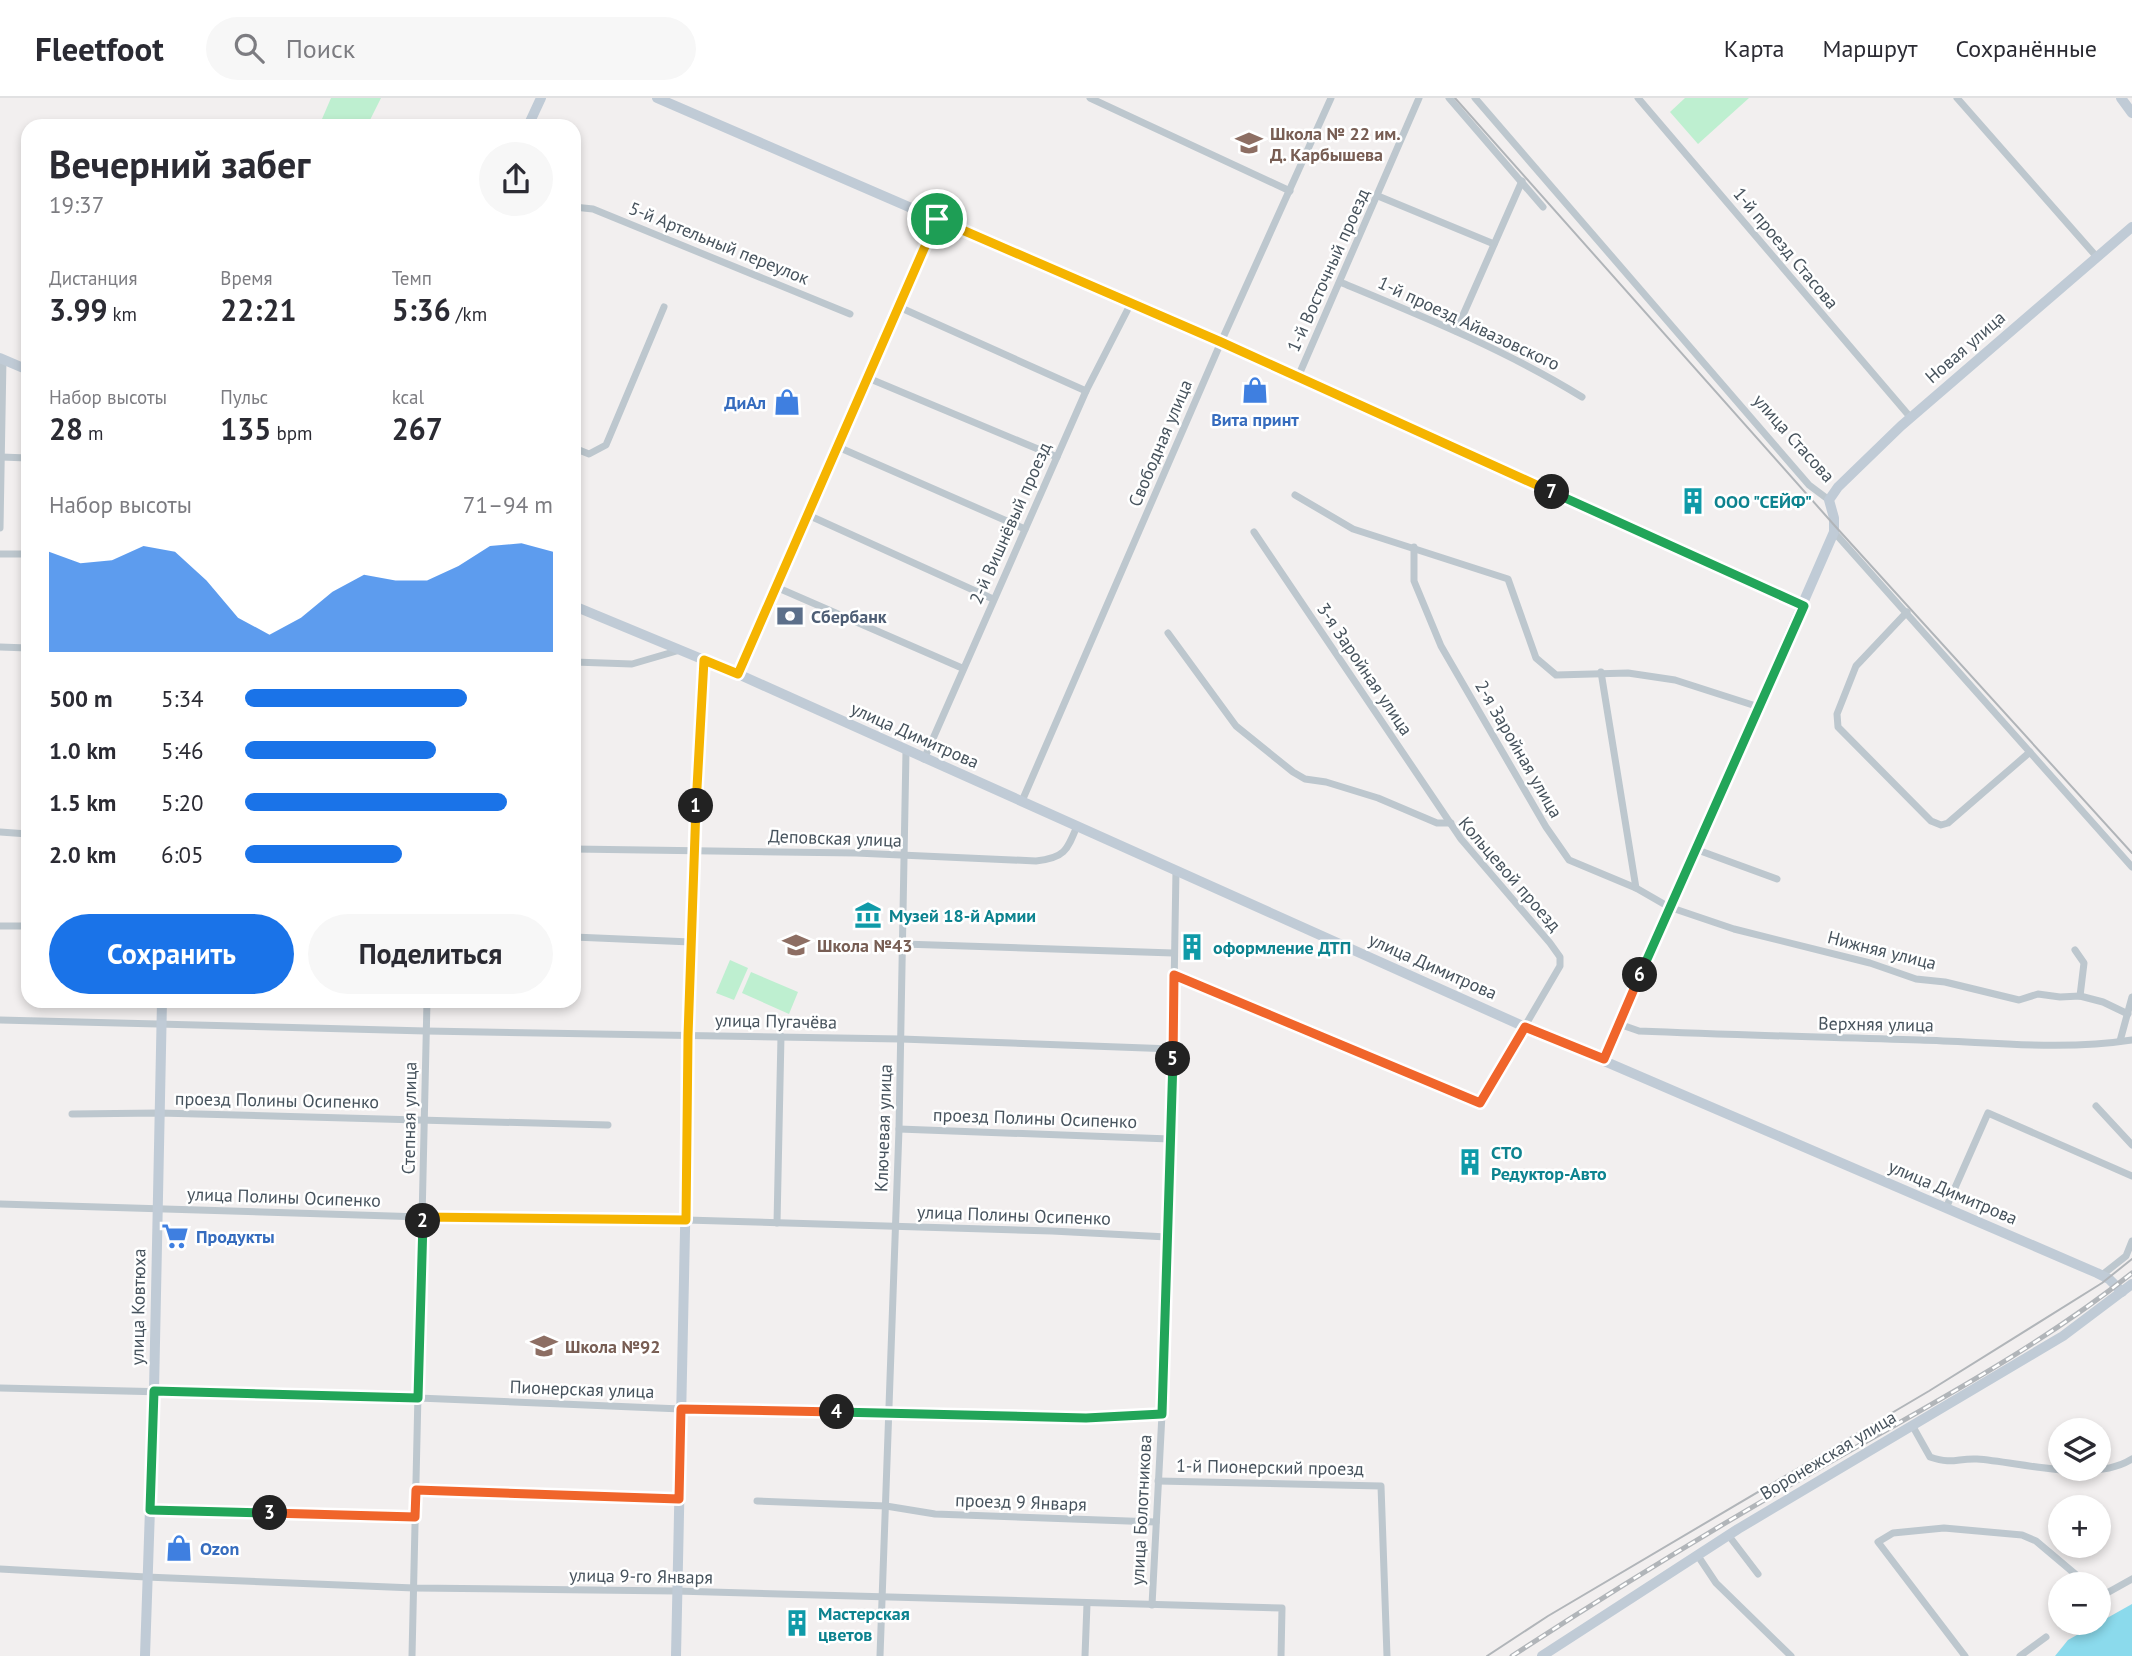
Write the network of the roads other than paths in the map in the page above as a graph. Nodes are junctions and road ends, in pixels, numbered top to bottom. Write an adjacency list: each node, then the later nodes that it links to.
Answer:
1 (541, 98): 12 (street)
2 (657, 98): 18 (street)
3 (1090, 98): 14 (street)
4 (1331, 98): 14 (street, Свободная улица)
5 (1419, 98): 15 (street, 1-й Восточный проезд)
6 (1449, 98): 13 (street)
7 (1475, 98): 42 (street, улица Стасова)
8 (1638, 98): 35 (street, 1-й проезд Стасова)
9 (1957, 98): 21 (street)
10 (2121, 98): 11 (street)
11 (2132, 113)
12 (531, 119)
13 (1522, 181): 16 (street); 20 (street)
14 (1290, 191): 28 (street, Свободная улица)
15 (1378, 196): 20 (street); 22 (street, 1-й Восточный проезд)
16 (1544, 207)
17 (581, 208): 26 (street, 5-й Артельный переулок)
18 (937, 219): 23 (street); 25 (street)
19 (2132, 227): 21 (street, Новая улица)
20 (1494, 244): 27 (street)
21 (2096, 256): 35 (street, Новая улица)
22 (1340, 282): 27 (street, 1-й проезд Айвазовского); 31 (street, 1-й Восточный проезд)
23 (1131, 303): 28 (street); 33 (street, 2-й Вишнёвый проезд)
24 (664, 307): 37 (street)
25 (899, 307): 32 (street); 33 (street)
26 (850, 314)
27 (1456, 331): 34 (street, 1-й проезд Айвазовского)
28 (1221, 342): 31 (street); 69 (street, Свободная улица)
29 (2, 358): 30 (street); 38 (street)
30 (21, 367)
31 (1298, 377): 53 (street)
32 (868, 378): 36 (street); 39 (street)
33 (1086, 391): 39 (street, 2-й Вишнёвый проезд)
34 (1582, 397)
35 (1911, 418): 42 (street, Новая улица)
36 (838, 447): 43 (street); 45 (street)
37 (581, 451)
38 (1, 457): 40 (street); 44 (street)
39 (1056, 457): 45 (street, 2-й Вишнёвый проезд)
40 (21, 458)
41 (1295, 495): 48 (street)
42 (1829, 500): 47 (street, улица Стасова)
43 (808, 515): 51 (street); 52 (street)
44 (0, 528)
45 (1025, 529): 52 (street, 2-й Вишнёвый проезд)
46 (1254, 532): 70 (street, 3-я Заройная улица)
47 (1835, 532): 53 (street); 55 (street)
48 (1414, 547): 63 (street); 81 (street, 2-я Заройная улица)
49 (0, 554): 50 (street)
50 (21, 554)
51 (776, 587): 62 (street); 64 (street)
52 (993, 599): 62 (street, 2-й Вишнёвый проезд)
53 (1804, 606): 65 (street)
54 (581, 609): 59 (street, улица Димитрова)
55 (1907, 612): 67 (street); 67 (street)
56 (1168, 633): 70 (street, Кольцевой проезд)
57 (0, 647): 58 (street)
58 (21, 648)
59 (681, 650): 60 (street, улица Димитрова); 61 (street)
60 (704, 660): 64 (street, улица Димитрова); 76 (street)
61 (581, 662)
62 (962, 668): 68 (street, 2-й Вишнёвый проезд)
63 (1601, 672): 65 (street); 81 (street)
64 (738, 674): 66 (street, улица Димитрова)
65 (1759, 707): 75 (street)
66 (906, 751): 68 (street, улица Димитрова); 77 (street, Ключевая улица)
67 (2031, 752): 78 (street)
68 (924, 759): 69 (street, улица Димитрова)
69 (1022, 802): 71 (street, улица Димитрова)
70 (1451, 823): 99 (street, Кольцевой проезд)
71 (1077, 826): 77 (street, Деповская улица); 79 (street, улица Димитрова)
72 (0, 832): 73 (street)
73 (21, 834)
74 (581, 849): 76 (street, Деповская улица)
75 (1695, 849): 80 (street); 82 (street)
76 (693, 850): 77 (street, Деповская улица); 86 (street)
77 (903, 855): 87 (street, Ключевая улица)
78 (2132, 867)
79 (1176, 870): 89 (street, улица Болотникова); 99 (street, улица Димитрова)
80 (1777, 879)
81 (1636, 888): 82 (street, 2-я Заройная улица)
82 (1669, 907): 91 (street, Нижняя улица); 97 (street)
83 (0, 926): 84 (street)
84 (21, 926)
85 (581, 937): 86 (street)
86 (691, 942): 101 (street)
87 (902, 944): 89 (street); 103 (street, Ключевая улица)
88 (2075, 950): 91 (street)
89 (1173, 953): 90 (street, улица Болотникова)
90 (1174, 975): 99 (street, Кольцевой проезд); 106 (street, улица Болотникова)
91 (2080, 996): 95 (street, Нижняя улица)
92 (2132, 997): 95 (street)
93 (162, 1008): 98 (street, улица Ковтюха)
94 (427, 1008): 100 (street, Степная улица)
95 (2128, 1014): 105 (street)
96 (0, 1020): 98 (street, улица Пугачёва)
97 (1619, 1024): 105 (street, Верхняя улица); 107 (street)
98 (161, 1025): 100 (street, улица Пугачёва); 109 (street, улица Ковтюха)
99 (1525, 1027): 107 (street, улица Димитрова)
100 (426, 1031): 101 (street, улица Пугачёва); 111 (street, Степная улица)
101 (688, 1036): 102 (street, улица Пугачёва); 121 (street)
102 (781, 1036): 103 (street, улица Пугачёва); 122 (street)
103 (901, 1039): 106 (street, улица Пугачёва); 113 (street, Ключевая улица)
104 (2132, 1040): 105 (street, Верхняя улица)
105 (2120, 1041)
106 (1173, 1049): 114 (street, улица Болотникова)
107 (1604, 1059): 118 (street, улица Димитрова)
108 (2096, 1107): 115 (street)
109 (159, 1113): 110 (street, проезд Полины Осипенко); 111 (street, проезд Полины Осипенко); 119 (street, улица Ковтюха)
110 (72, 1114)
111 (425, 1119): 112 (street, проезд Полины Осипенко); 120 (street, Степная улица)
112 (608, 1125)
113 (900, 1129): 114 (street, проезд Полины Осипенко); 123 (street, Ключевая улица)
114 (1170, 1139): 124 (street, улица Болотникова)
115 (2132, 1145)
116 (2132, 1176): 118 (street)
117 (0, 1204): 119 (street, улица Полины Осипенко)
118 (1946, 1208): 126 (street, улица Димитрова)
119 (157, 1209): 120 (street, улица Полины Осипенко); 130 (street, улица Ковтюха)
120 (423, 1217): 121 (street, улица Полины Осипенко); 131 (street, Степная улица)
121 (686, 1220): 122 (street, улица Полины Осипенко); 132 (street)
122 (777, 1223): 123 (street, улица Полины Осипенко)
123 (895, 1227): 124 (street, улица Полины Осипенко); 133 (street, Ключевая улица)
124 (1167, 1237): 134 (street, улица Болотникова)
125 (2132, 1241): 126 (street)
126 (2102, 1275): 128 (street, улица Димитрова)
127 (2132, 1284): 128 (street, Воронежская улица)
128 (2122, 1292): 135 (street, Воронежская улица)
129 (0, 1388): 130 (street, Пионерская улица)
130 (154, 1391): 131 (street, Пионерская улица); 142 (street, улица Ковтюха)
131 (418, 1398): 132 (street, Пионерская улица); 138 (street, Степная улица)
132 (681, 1409): 133 (street, Пионерская улица); 139 (street)
133 (889, 1413): 134 (street, Пионерская улица); 141 (street, Ключевая улица)
134 (1162, 1414): 137 (street, улица Болотникова)
135 (1912, 1425): 136 (street); 145 (street, Воронежская улица)
136 (2132, 1459)
137 (1158, 1480): 144 (street, улица Болотникова); 165 (street, 1-й Пионерский проезд)
138 (416, 1490): 139 (street); 143 (street, Степная улица)
139 (679, 1499): 154 (street)
140 (757, 1501): 141 (street)
141 (886, 1506): 144 (street, проезд 9 Января); 155 (street, Ключевая улица)
142 (150, 1510): 143 (street); 150 (street, улица Ковтюха)
143 (415, 1517): 152 (street, Степная улица)
144 (1156, 1522): 157 (street, улица Болотникова)
145 (1729, 1536): 146 (street, Воронежская улица); 149 (street)
146 (1698, 1556): 166 (street, Воронежская улица); 167 (street)
147 (0, 1569): 150 (street, улица 9-го Января)
148 (2073, 1572): 168 (street)
149 (1758, 1573)
150 (146, 1577): 152 (street, улица 9-го Января); 159 (street, улица Ковтюха)
151 (2132, 1579): 153 (street)
152 (414, 1588): 154 (street, улица 9-го Января); 160 (street, Степная улица)
153 (2111, 1590)
154 (676, 1591): 155 (street, улица 9-го Января); 161 (street)
155 (882, 1598): 156 (street, улица 9-го Января); 162 (street, Ключевая улица)
156 (1087, 1604): 157 (street, улица 9-го Января); 163 (street)
157 (1152, 1605): 164 (street, улица 9-го Января)
158 (2046, 1637): 169 (street)
159 (145, 1656)
160 (412, 1656)
161 (676, 1656)
162 (880, 1656)
163 (1085, 1656)
164 (1280, 1656)
165 (1387, 1656)
166 (1542, 1656)
167 (1791, 1656)
168 (1965, 1656)
169 (2020, 1656)

